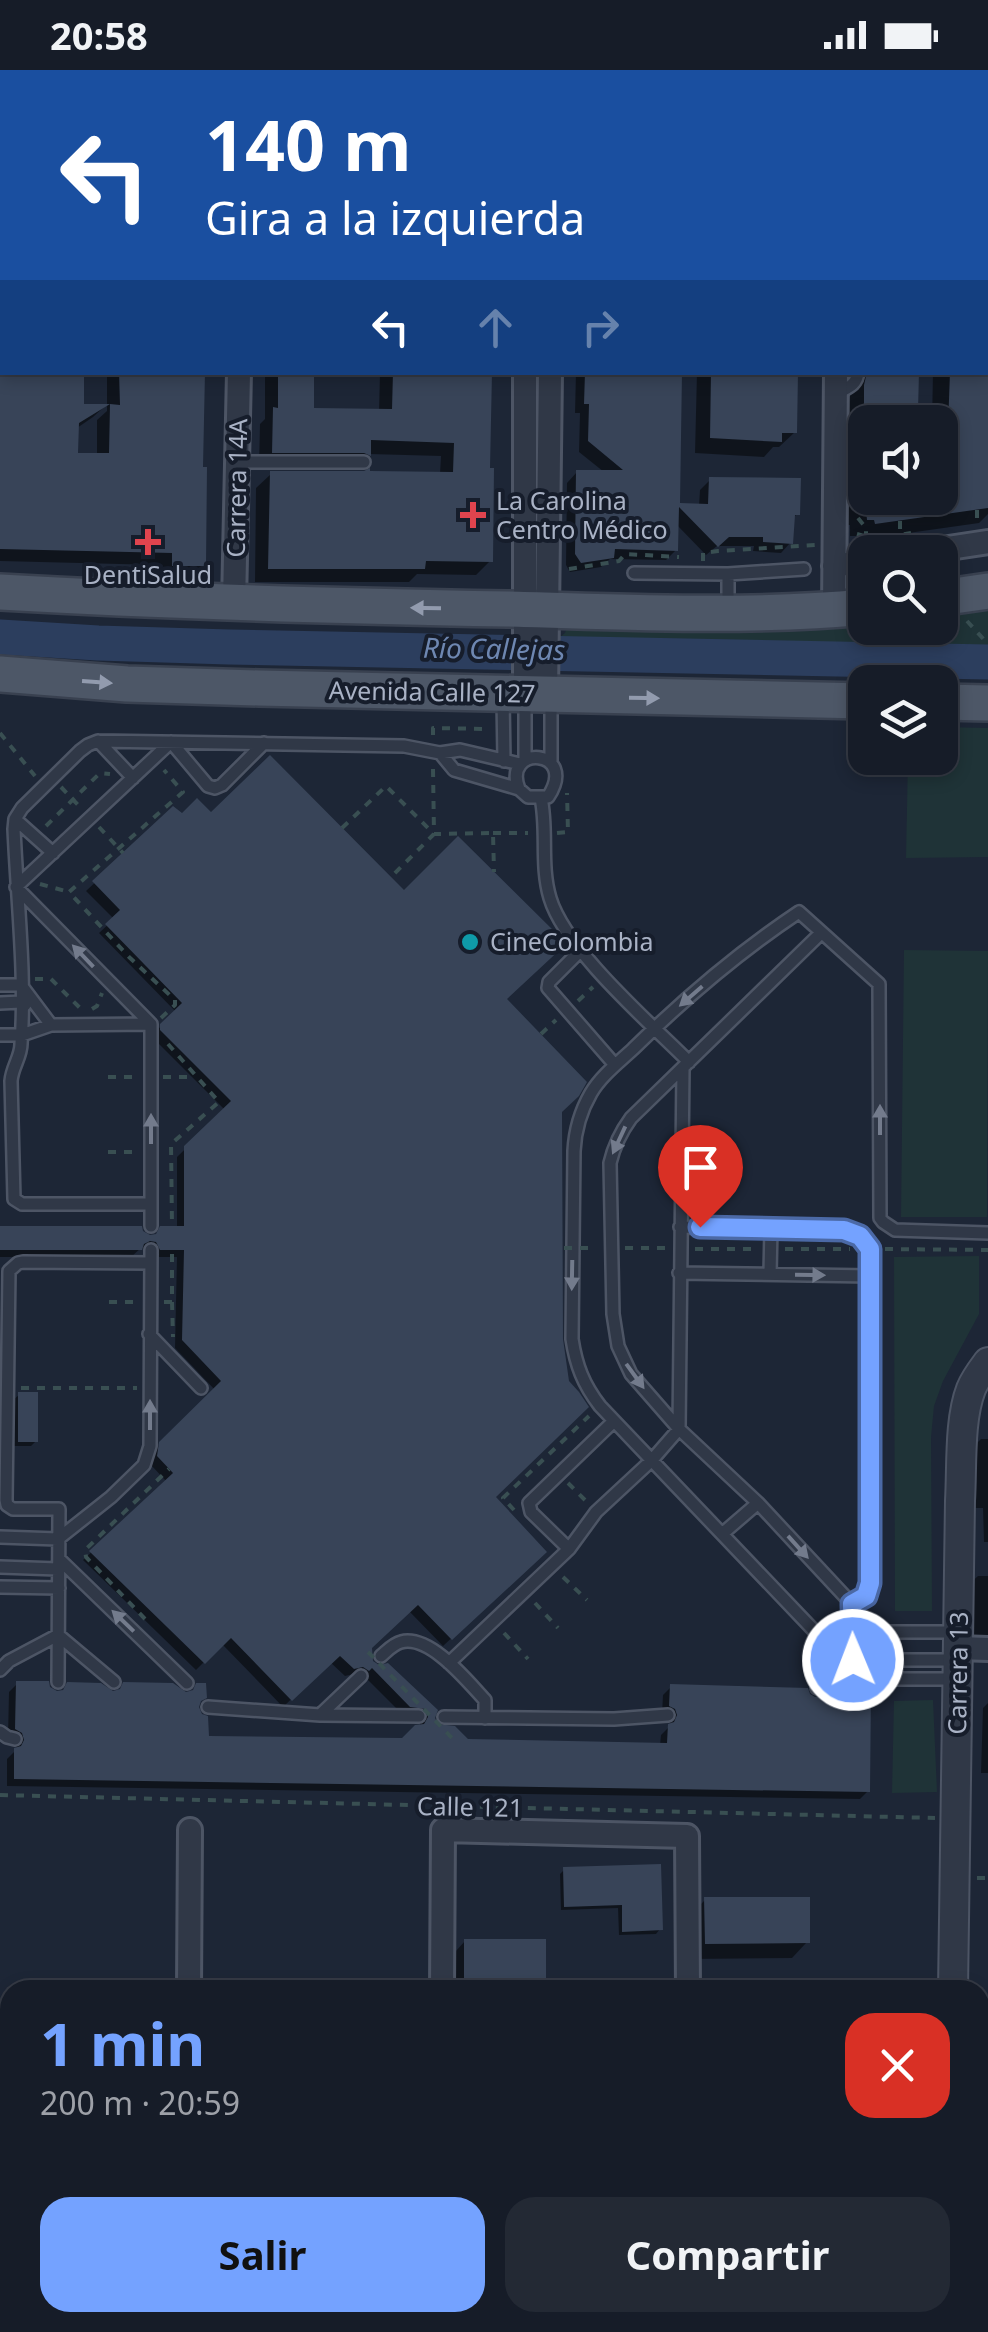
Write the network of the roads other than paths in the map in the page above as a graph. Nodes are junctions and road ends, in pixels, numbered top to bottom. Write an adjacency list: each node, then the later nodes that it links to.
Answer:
1 (239, 375): 8 (street, Carrera 14A)
2 (525, 375): 6 (street)
3 (550, 375): 7 (street)
4 (857, 375): 5 (lane)
5 (836, 383): 13 (street)
6 (524, 427): 7 (street); 24 (street)
7 (549, 427): 24 (street)
8 (237, 462): 9 (lane); 20 (street, Carrera 14A)
9 (364, 462)
10 (958, 542): 11 (street)
11 (988, 542)
12 (848, 559): 13 (street)
13 (834, 566): 21 (street)
14 (804, 569): 16 (lane)
15 (634, 574): 16 (lane)
16 (728, 574): 23 (lane)
17 (0, 592): 20 (main road)
18 (988, 592): 19 (main road)
19 (958, 596)
20 (234, 602): 24 (main road, one-way to 20)
21 (848, 603)
22 (848, 608): 23 (main road)
23 (728, 612): 24 (main road)
24 (535, 618): 26 (street)
25 (0, 674): 26 (main road, Avenida Calle 127, one-way to 26)
26 (533, 686): 27 (main road, Avenida Calle 127, one-way to 27); 34 (lane); 35 (lane); 36 (lane)
27 (848, 700)
28 (958, 702): 29 (main road)
29 (988, 703)
30 (98, 742): 31 (lane); 37 (lane); 40 (lane)
31 (171, 742): 32 (lane); 32 (lane); 37 (lane)
32 (264, 744): 33 (lane)
33 (440, 753): 34 (lane); 38 (lane)
34 (504, 761): 35 (lane)
35 (523, 762): 36 (lane); 38 (lane)
36 (551, 762): 39 (lane)
37 (133, 778): 41 (lane)
38 (519, 789): 39 (lane)
39 (541, 798): 44 (lane)
40 (15, 819): 41 (lane); 42 (lane)
41 (53, 853): 42 (lane)
42 (16, 887): 45 (lane); 49 (lane, one-way to 42)
43 (820, 934): 51 (lane, one-way to 51); 54 (lane); 60 (lane, one-way to 43)
44 (581, 950): 51 (lane); 55 (lane)
45 (21, 982): 46 (lane); 48 (lane); 50 (lane)
46 (0, 985)
47 (0, 1002): 48 (lane)
48 (22, 1002): 50 (lane); 53 (lane)
49 (151, 1024): 50 (lane); 56 (lane, one-way to 49)
50 (51, 1025): 53 (lane)
51 (655, 1028): 54 (lane); 55 (lane)
52 (0, 1035): 53 (lane)
53 (22, 1035): 56 (lane)
54 (686, 1065): 58 (lane); 69 (lane, one-way to 69)
55 (615, 1066): 68 (lane, one-way to 68)
56 (151, 1204): 57 (lane)
57 (152, 1226)
58 (680, 1227): 59 (lane); 61 (lane)
59 (771, 1228): 62 (lane); 63 (lane)
60 (988, 1232)
61 (679, 1272): 62 (lane); 69 (lane)
62 (770, 1274): 63 (lane, one-way to 63)
63 (870, 1276): 80 (lane)
64 (149, 1334): 67 (lane); 74 (lane, one-way to 64); 74 (lane)
65 (988, 1362): 66 (street, Carrera 13)
66 (980, 1386): 86 (street, Carrera 13)
67 (201, 1388)
68 (614, 1420): 70 (lane); 75 (lane)
69 (679, 1429): 70 (lane); 71 (lane)
70 (652, 1460): 72 (lane); 75 (lane)
71 (758, 1502): 72 (lane); 80 (lane, one-way to 80)
72 (722, 1534): 83 (lane)
73 (0, 1537): 74 (lane)
74 (58, 1539): 76 (lane)
75 (569, 1550): 88 (lane)
76 (59, 1564): 77 (lane); 79 (lane); 94 (lane, one-way to 76)
77 (0, 1567)
78 (0, 1586): 79 (lane)
79 (58, 1588): 82 (lane)
80 (852, 1604): 81 (lane)
81 (852, 1632): 83 (lane); 86 (lane); 87 (lane)
82 (58, 1636): 89 (lane); 92 (lane); 93 (lane)
83 (822, 1639): 87 (lane); 91 (lane)
84 (988, 1649): 86 (street)
85 (375, 1654): 88 (lane)
86 (958, 1655): 87 (lane); 91 (lane); 108 (street, Carrera 13)
87 (853, 1660): 91 (lane)
88 (449, 1663): 101 (lane)
89 (0, 1670)
90 (360, 1676): 97 (lane)
91 (853, 1679): 95 (lane)
92 (58, 1682)
93 (114, 1682)
94 (187, 1683)
95 (817, 1688)
96 (208, 1707): 97 (lane)
97 (320, 1714): 99 (lane)
98 (668, 1715): 101 (lane)
99 (419, 1716)
100 (444, 1717): 101 (lane)
101 (485, 1718)
102 (0, 1732): 103 (lane)
103 (14, 1738)
104 (190, 1830): 105 (street)
105 (189, 1980)
106 (442, 1980): 107 (street, Calle 121)
107 (688, 1980)
108 (952, 1980)

